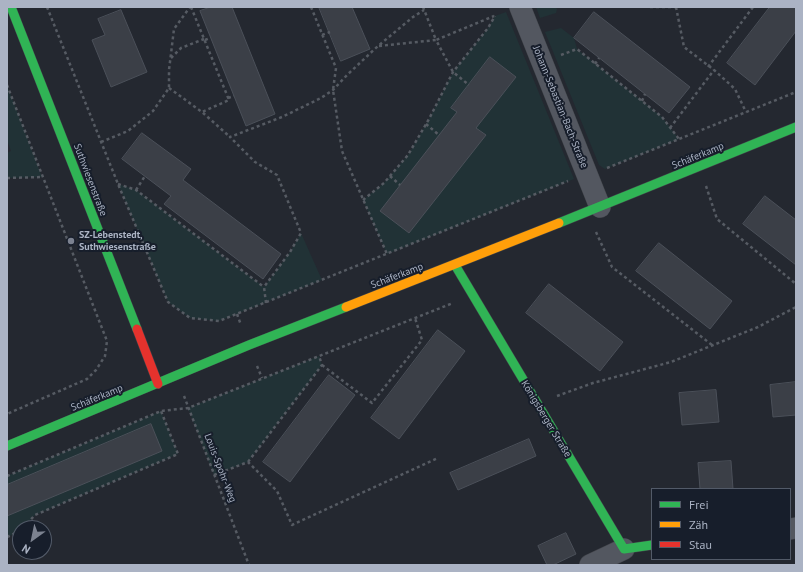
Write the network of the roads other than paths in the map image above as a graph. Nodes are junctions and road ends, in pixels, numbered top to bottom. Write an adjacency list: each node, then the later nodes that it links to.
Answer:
1 (11, 7): 6 (street, Suthwiesenstraße)
2 (520, 7): 4 (street, Johann-Sebastian-Bach-Straße)
3 (796, 127): 4 (street, Schäferkamp)
4 (593, 210): 5 (street, Schäferkamp)
5 (455, 265): 6 (street, Schäferkamp); 9 (street, Königsberger Straße)
6 (158, 384): 7 (street, Schäferkamp)
7 (7, 446)
8 (651, 546): 9 (street)
9 (624, 549): 10 (street)
10 (590, 565)

